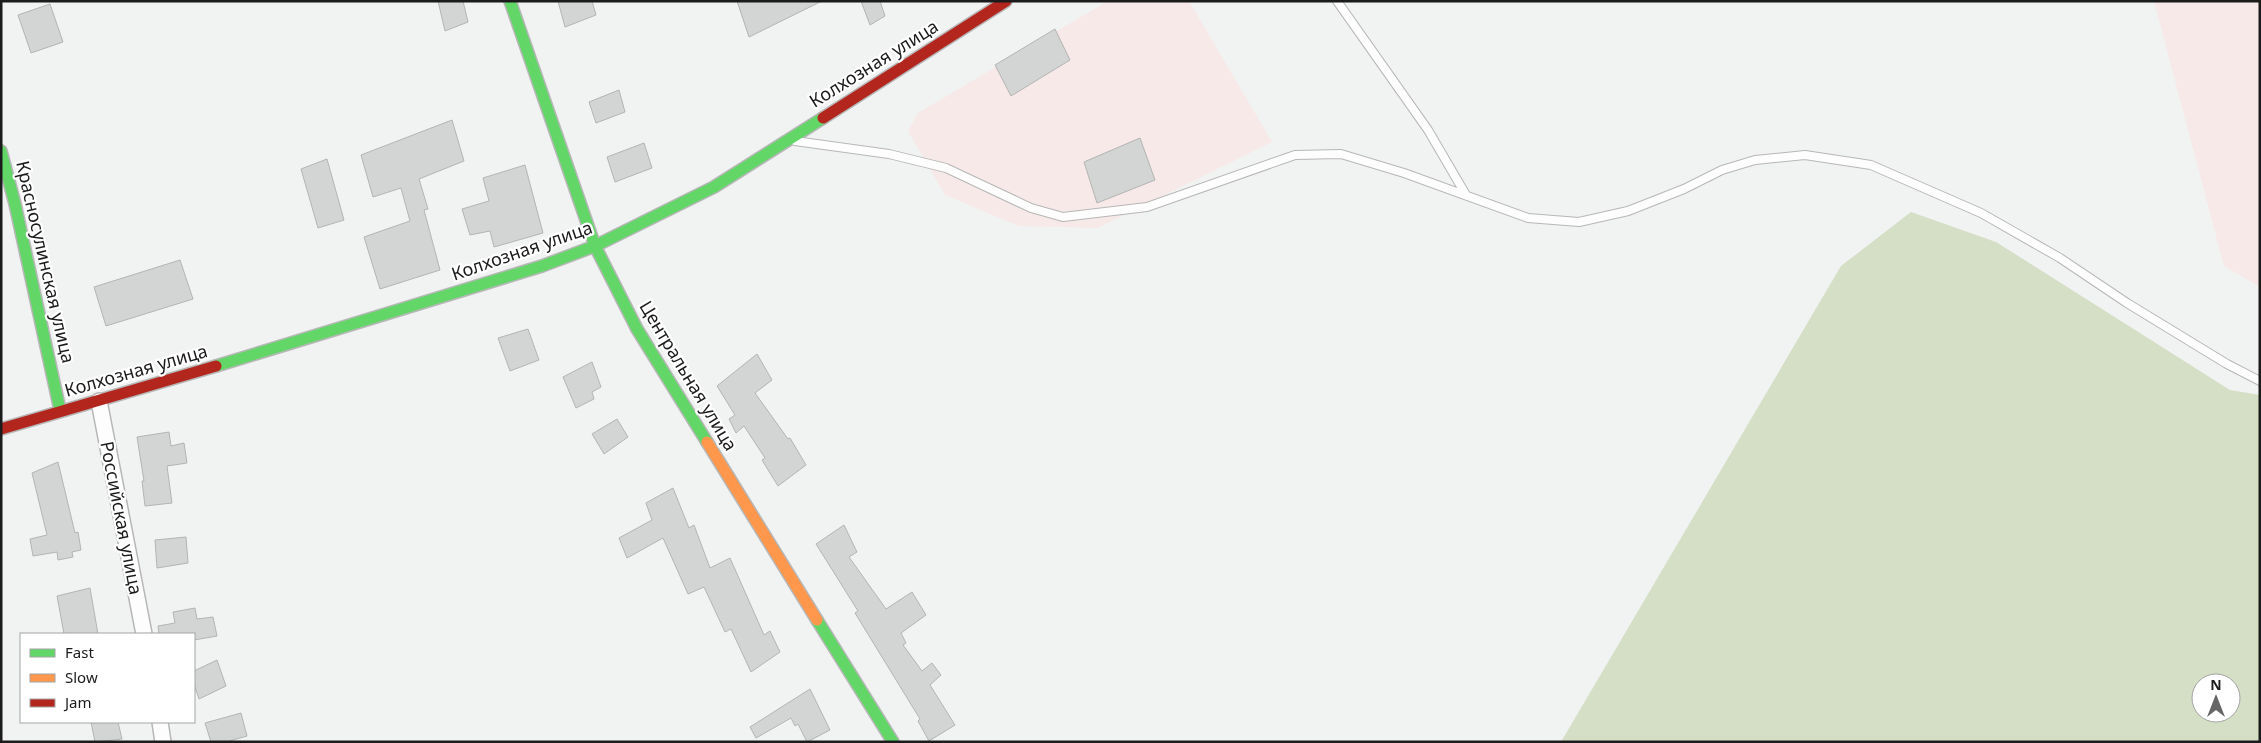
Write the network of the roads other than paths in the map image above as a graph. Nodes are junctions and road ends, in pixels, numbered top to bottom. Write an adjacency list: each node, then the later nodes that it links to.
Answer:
1 (510, 1): 7 (street, Центральная улица)
2 (1006, 1): 4 (street, Колхозная улица)
3 (1337, 1): 6 (lane)
4 (788, 140): 6 (lane); 7 (street, Колхозная улица)
5 (1, 151): 10 (street, Красносулинская улица)
6 (1466, 195): 8 (lane)
7 (596, 246): 9 (street, Колхозная улица); 15 (street, Центральная улица)
8 (2260, 381)
9 (99, 401): 10 (street, Колхозная улица); 12 (street, Российская улица)
10 (60, 410): 11 (street, Колхозная улица)
11 (1, 429)
12 (144, 633)
13 (160, 723): 14 (street)
14 (163, 742)
15 (893, 742)

